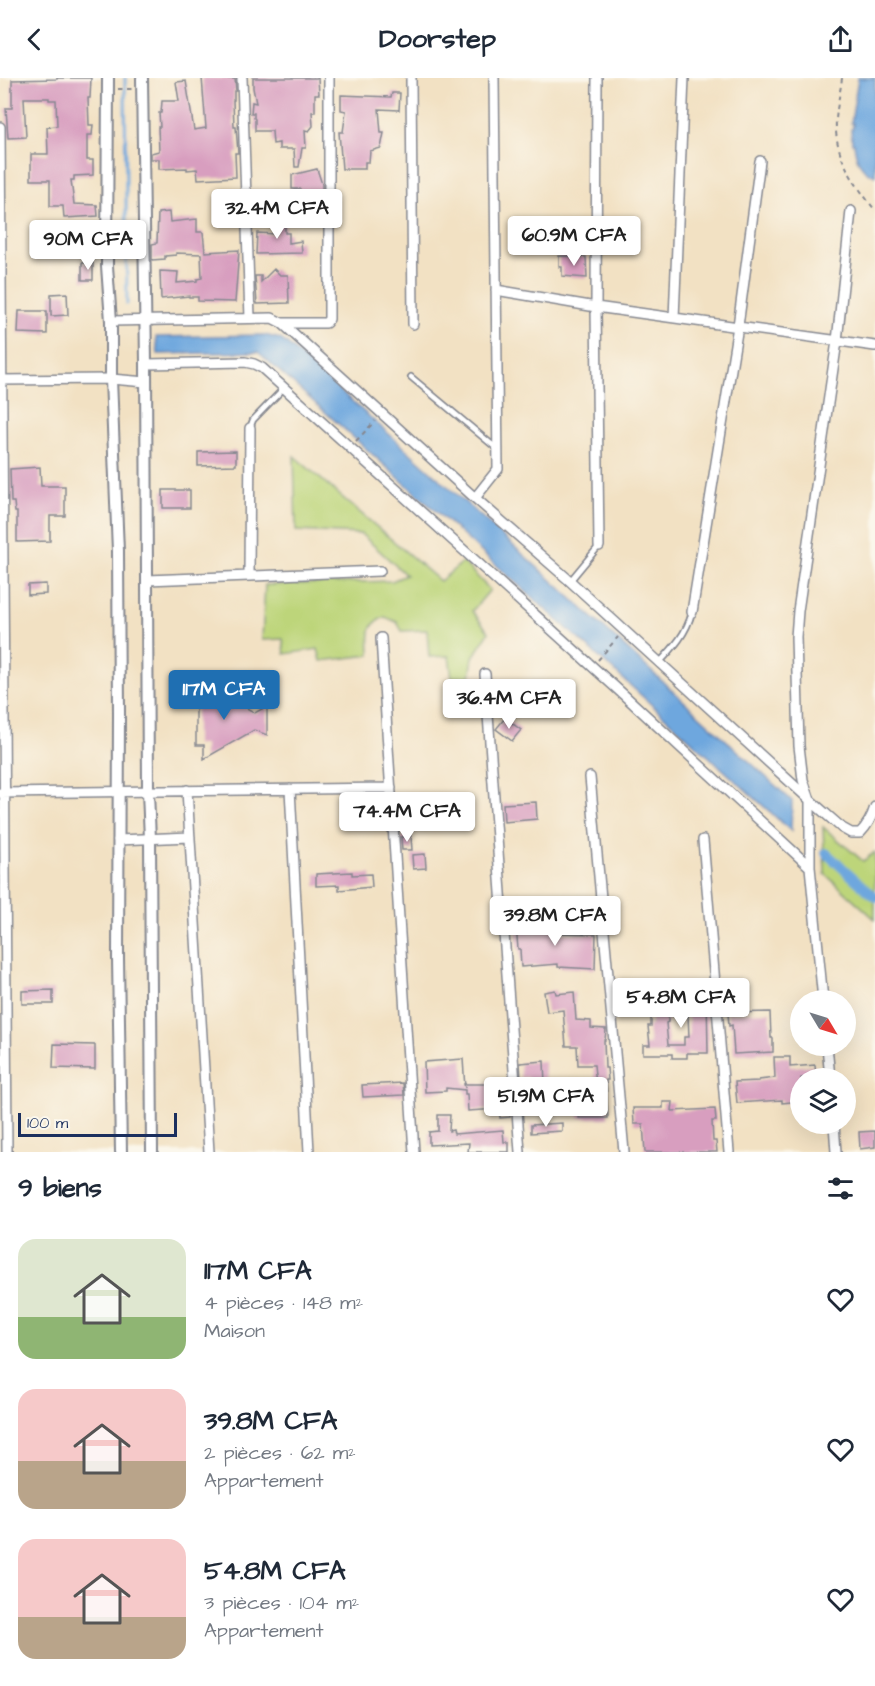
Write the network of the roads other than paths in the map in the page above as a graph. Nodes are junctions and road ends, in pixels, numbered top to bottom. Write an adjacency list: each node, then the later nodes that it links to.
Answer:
1 (108, 78): 16 (street)
2 (142, 78): 17 (street)
3 (242, 78): 14 (street)
4 (329, 78): 18 (street)
5 (411, 78): 19 (street)
6 (494, 78): 12 (street)
7 (597, 78): 13 (street)
8 (684, 78): 15 (street)
9 (0, 127): 26 (street)
10 (760, 160): 20 (street)
11 (850, 211): 21 (street)
12 (496, 290): 13 (street); 30 (street)
13 (596, 307): 15 (street); 33 (street)
14 (250, 318): 17 (street); 18 (street)
15 (674, 318): 20 (street)
16 (111, 321): 17 (street); 25 (street)
17 (146, 321): 23 (street)
18 (282, 322): 32 (street)
19 (413, 324)
20 (738, 326): 21 (street); 39 (street)
21 (837, 341): 22 (street); 51 (street)
22 (875, 346)
23 (146, 364): 27 (street); 28 (street)
24 (411, 377): 30 (lane)
25 (111, 379): 26 (street); 27 (street); 48 (street)
26 (1, 380): 31 (street)
27 (146, 382): 36 (street)
28 (284, 388): 29 (lane); 57 (street)
29 (250, 428): 35 (street)
30 (498, 450): 32 (street)
31 (1, 485): 38 (street)
32 (475, 498): 37 (street)
33 (599, 546): 37 (lane)
34 (380, 571): 35 (street)
35 (249, 576): 36 (street)
36 (147, 580): 49 (street)
37 (570, 581): 41 (street)
38 (2, 586): 43 (street)
39 (692, 612): 41 (lane)
40 (381, 638): 45 (street)
41 (659, 663): 51 (street)
42 (485, 674): 66 (street)
43 (2, 692): 50 (street)
44 (590, 777): 67 (street)
45 (391, 788): 46 (street); 65 (street)
46 (290, 789): 47 (street); 64 (street)
47 (187, 790): 49 (street); 53 (street)
48 (118, 792): 49 (street); 50 (street); 55 (street)
49 (148, 792): 54 (street)
50 (2, 793): 60 (street)
51 (810, 800): 52 (street); 57 (street)
52 (875, 807)
53 (190, 837): 54 (street); 63 (street)
54 (150, 839): 55 (street); 62 (street)
55 (118, 840): 61 (street)
56 (703, 840): 68 (street)
57 (810, 867): 58 (street)
58 (822, 990)
59 (835, 1134): 69 (street)
60 (7, 1152)
61 (121, 1152)
62 (152, 1152)
63 (209, 1152)
64 (309, 1152)
65 (414, 1152)
66 (520, 1152)
67 (624, 1152)
68 (729, 1152)
69 (836, 1152)

